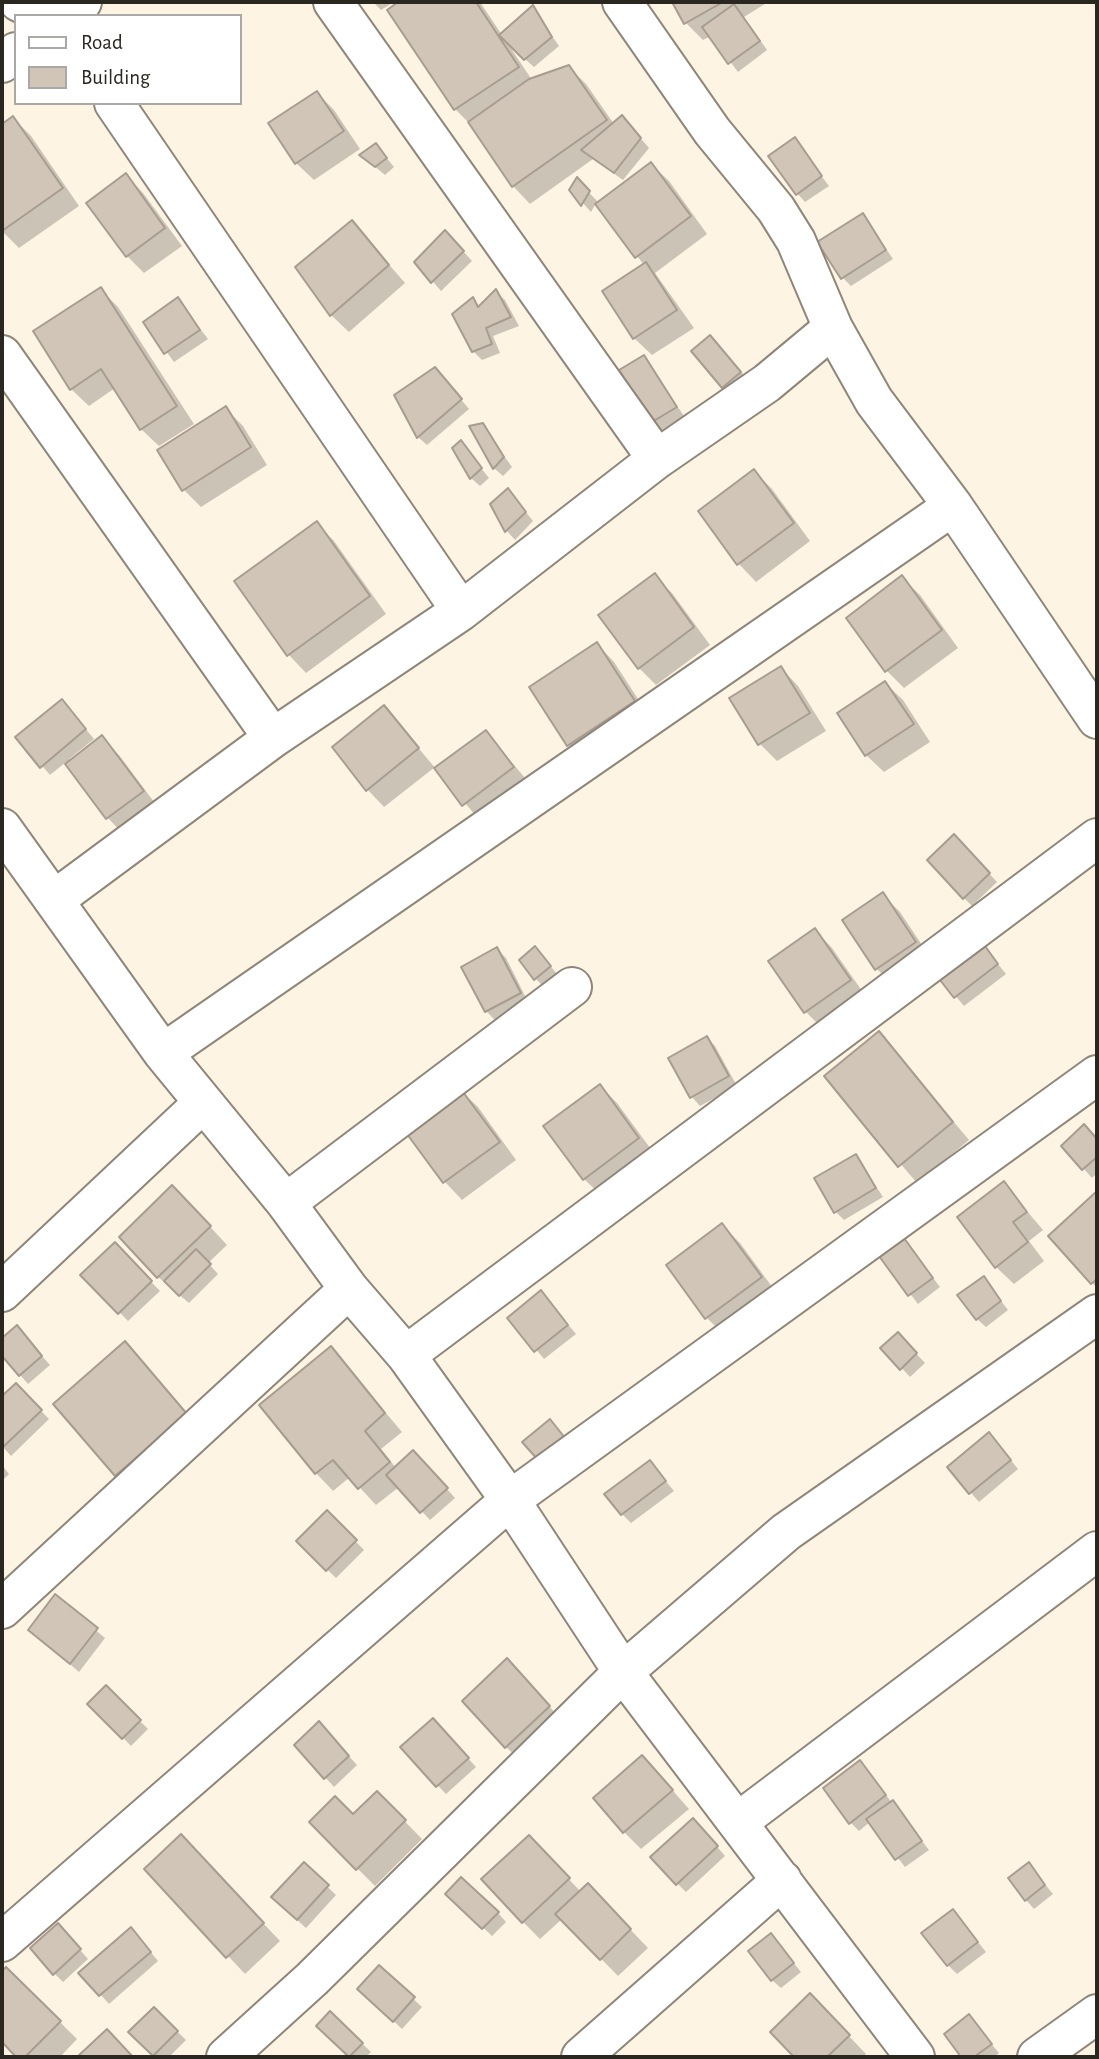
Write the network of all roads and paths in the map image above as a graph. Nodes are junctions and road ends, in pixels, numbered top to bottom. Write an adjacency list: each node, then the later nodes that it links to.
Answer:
1 (19, 2): 5 (street)
2 (82, 2): 6 (street)
3 (333, 2): 10 (street)
4 (622, 2): 8 (street)
5 (44, 14)
6 (66, 14)
7 (115, 105): 12 (street)
8 (832, 328): 10 (street); 11 (street)
9 (2, 355): 14 (street)
10 (657, 458): 12 (street)
11 (953, 506): 13 (street); 19 (street)
12 (461, 611): 14 (street)
13 (1097, 719)
14 (273, 738): 17 (street)
15 (2, 828): 17 (street)
16 (1097, 838): 26 (street)
17 (54, 900): 19 (street)
18 (572, 987): 22 (street)
19 (163, 1053): 21 (street)
20 (1097, 1075): 27 (street)
21 (203, 1103): 22 (street); 24 (street)
22 (286, 1203): 23 (street)
23 (349, 1289): 26 (street); 29 (street)
24 (2, 1292)
25 (1097, 1314): 30 (street)
26 (406, 1355): 27 (street)
27 (510, 1500): 30 (street); 33 (street)
28 (1097, 1551): 31 (street)
29 (2, 1609)
30 (623, 1672): 31 (street); 35 (street)
31 (738, 1822): 32 (street)
32 (782, 1880): 36 (street); 37 (street)
33 (2, 1942)
34 (1097, 2014): 38 (street)
35 (226, 2057)
36 (580, 2057)
37 (915, 2057)
38 (1037, 2057)

